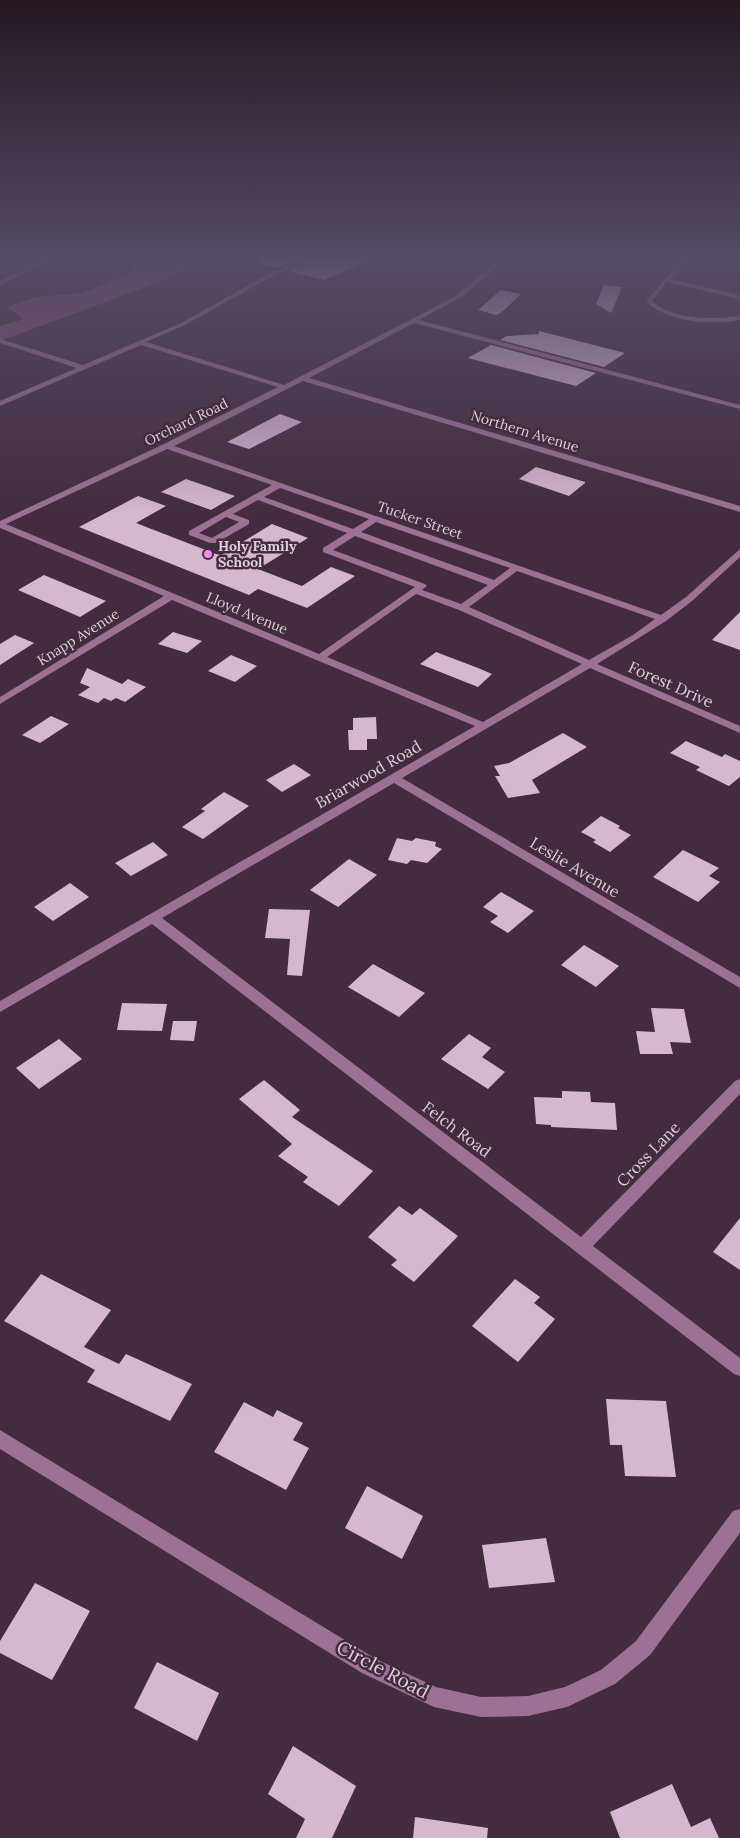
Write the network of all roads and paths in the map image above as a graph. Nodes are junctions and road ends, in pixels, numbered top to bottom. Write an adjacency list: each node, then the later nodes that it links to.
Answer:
1 (6, 343): 5 (street)
2 (140, 343): 5 (street); 7 (street)
3 (371, 343): 6 (street, Orchard Road)
4 (497, 343): 9 (street)
5 (84, 368): 8 (street)
6 (302, 378): 7 (street, Orchard Road); 13 (street, Northern Avenue)
7 (284, 387): 10 (street, Orchard Road)
8 (0, 404)
9 (740, 407)
10 (167, 446): 11 (street, Tucker Street); 16 (street, Orchard Road)
11 (279, 485): 12 (street); 15 (street, Tucker Street)
12 (257, 497): 14 (street); 17 (street)
13 (740, 509)
14 (225, 514): 14 (street)
15 (375, 519): 17 (street); 21 (street, Tucker Street)
16 (0, 524): 24 (street, Lloyd Avenue)
17 (354, 532): 22 (street); 23 (street)
18 (740, 552): 19 (street, Briarwood Road)
19 (729, 562): 20 (street); 26 (street, Briarwood Road)
20 (740, 567)
21 (516, 568): 22 (street); 26 (street, Tucker Street)
22 (495, 584): 25 (street)
23 (415, 591): 25 (street, Forest Drive); 27 (street)
24 (171, 596): 27 (street, Lloyd Avenue); 29 (street, Knapp Avenue)
25 (462, 608): 28 (street, Forest Drive)
26 (663, 619): 28 (street, Briarwood Road)
27 (319, 658): 30 (street, Lloyd Avenue)
28 (590, 664): 30 (street, Briarwood Road); 31 (street, Forest Drive)
29 (0, 701)
30 (484, 726): 32 (street, Briarwood Road)
31 (740, 730)
32 (394, 778): 33 (street, Briarwood Road); 34 (street, Leslie Avenue)
33 (153, 918): 35 (street, Briarwood Road); 37 (street, Felch Road)
34 (740, 983)
35 (0, 1007)
36 (740, 1085): 37 (street, Cross Lane)
37 (582, 1247): 38 (street, Felch Road)
38 (740, 1368)
39 (0, 1439): 40 (street, Circle Road)
40 (740, 1518)

